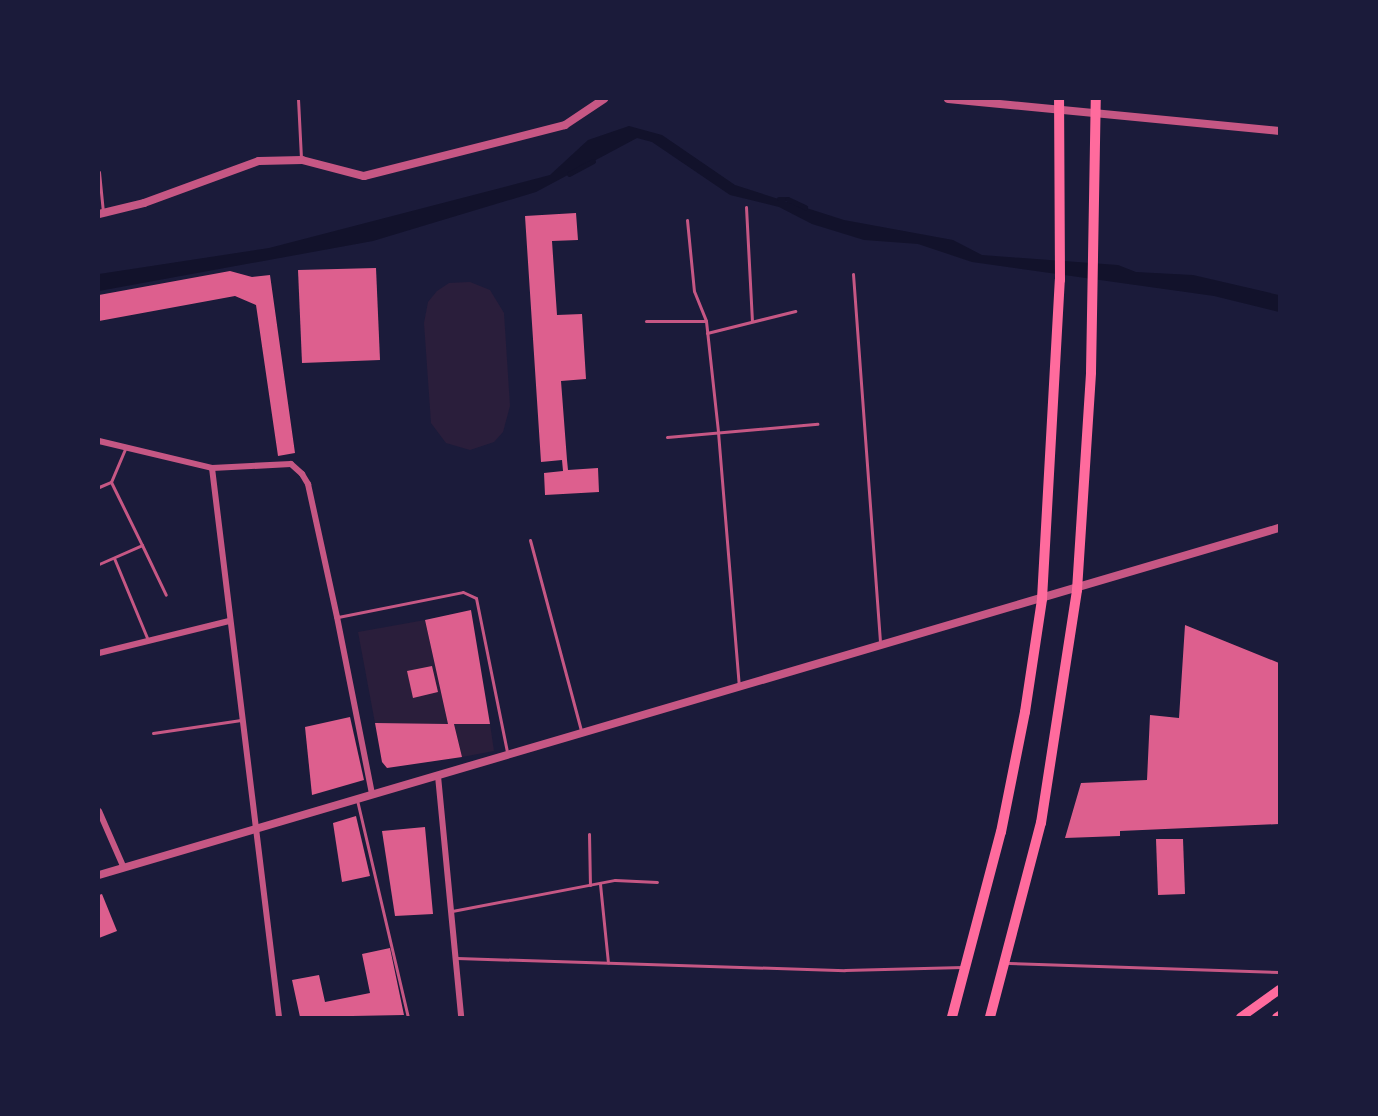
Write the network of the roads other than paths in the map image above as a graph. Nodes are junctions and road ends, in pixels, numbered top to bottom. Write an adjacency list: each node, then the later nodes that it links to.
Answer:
1 (298, 99): 8 (lane)
2 (604, 99): 8 (street)
3 (948, 99): 5 (street)
4 (1096, 99): 6 (main road)
5 (1059, 105): 6 (street); 34 (main road)
6 (1096, 115): 7 (street); 32 (main road)
7 (1279, 131)
8 (302, 160): 11 (street)
9 (99, 172): 11 (lane)
10 (746, 207): 17 (lane)
11 (101, 214)
12 (687, 220): 16 (lane)
13 (853, 274): 38 (lane)
14 (795, 311): 17 (lane)
15 (646, 321): 16 (lane)
16 (705, 321): 18 (lane)
17 (752, 321): 18 (lane)
18 (707, 333): 20 (lane)
19 (817, 424): 20 (lane)
20 (718, 432): 21 (lane); 40 (lane)
21 (667, 437)
22 (99, 441): 23 (street)
23 (125, 448): 24 (street); 25 (lane)
24 (212, 468): 35 (street); 36 (street)
25 (111, 482): 26 (lane); 29 (lane)
26 (99, 488)
27 (1279, 528): 32 (street)
28 (530, 540): 42 (lane)
29 (142, 545): 30 (lane); 33 (lane)
30 (114, 558): 31 (lane); 37 (lane)
31 (99, 564)
32 (1077, 590): 34 (street); 58 (main road)
33 (166, 595)
34 (1042, 599): 38 (street); 60 (main road)
35 (337, 617): 44 (lane); 46 (street)
36 (230, 621): 37 (street); 41 (street)
37 (148, 641): 39 (street)
38 (880, 646): 40 (street)
39 (99, 653)
40 (739, 688): 42 (street)
41 (242, 720): 43 (lane); 49 (street)
42 (582, 733): 44 (street)
43 (153, 734)
44 (507, 754): 45 (street)
45 (438, 776): 46 (street); 56 (street)
46 (372, 794): 47 (street)
47 (356, 798): 49 (street); 64 (lane)
48 (99, 811): 51 (street)
49 (255, 826): 51 (street); 63 (street)
50 (589, 834): 55 (lane)
51 (123, 866): 52 (street)
52 (99, 875)
53 (657, 882): 54 (lane)
54 (600, 883): 55 (lane); 59 (lane)
55 (590, 885): 56 (lane)
56 (452, 911): 57 (street)
57 (455, 958): 59 (lane); 65 (street)
58 (1007, 962): 61 (lane); 67 (main road)
59 (608, 963): 60 (lane)
60 (968, 967): 66 (main road)
61 (1279, 972)
62 (1279, 989): 68 (main road)
63 (279, 1017)
64 (408, 1017)
65 (460, 1017)
66 (952, 1017)
67 (990, 1017)
68 (1240, 1017)

